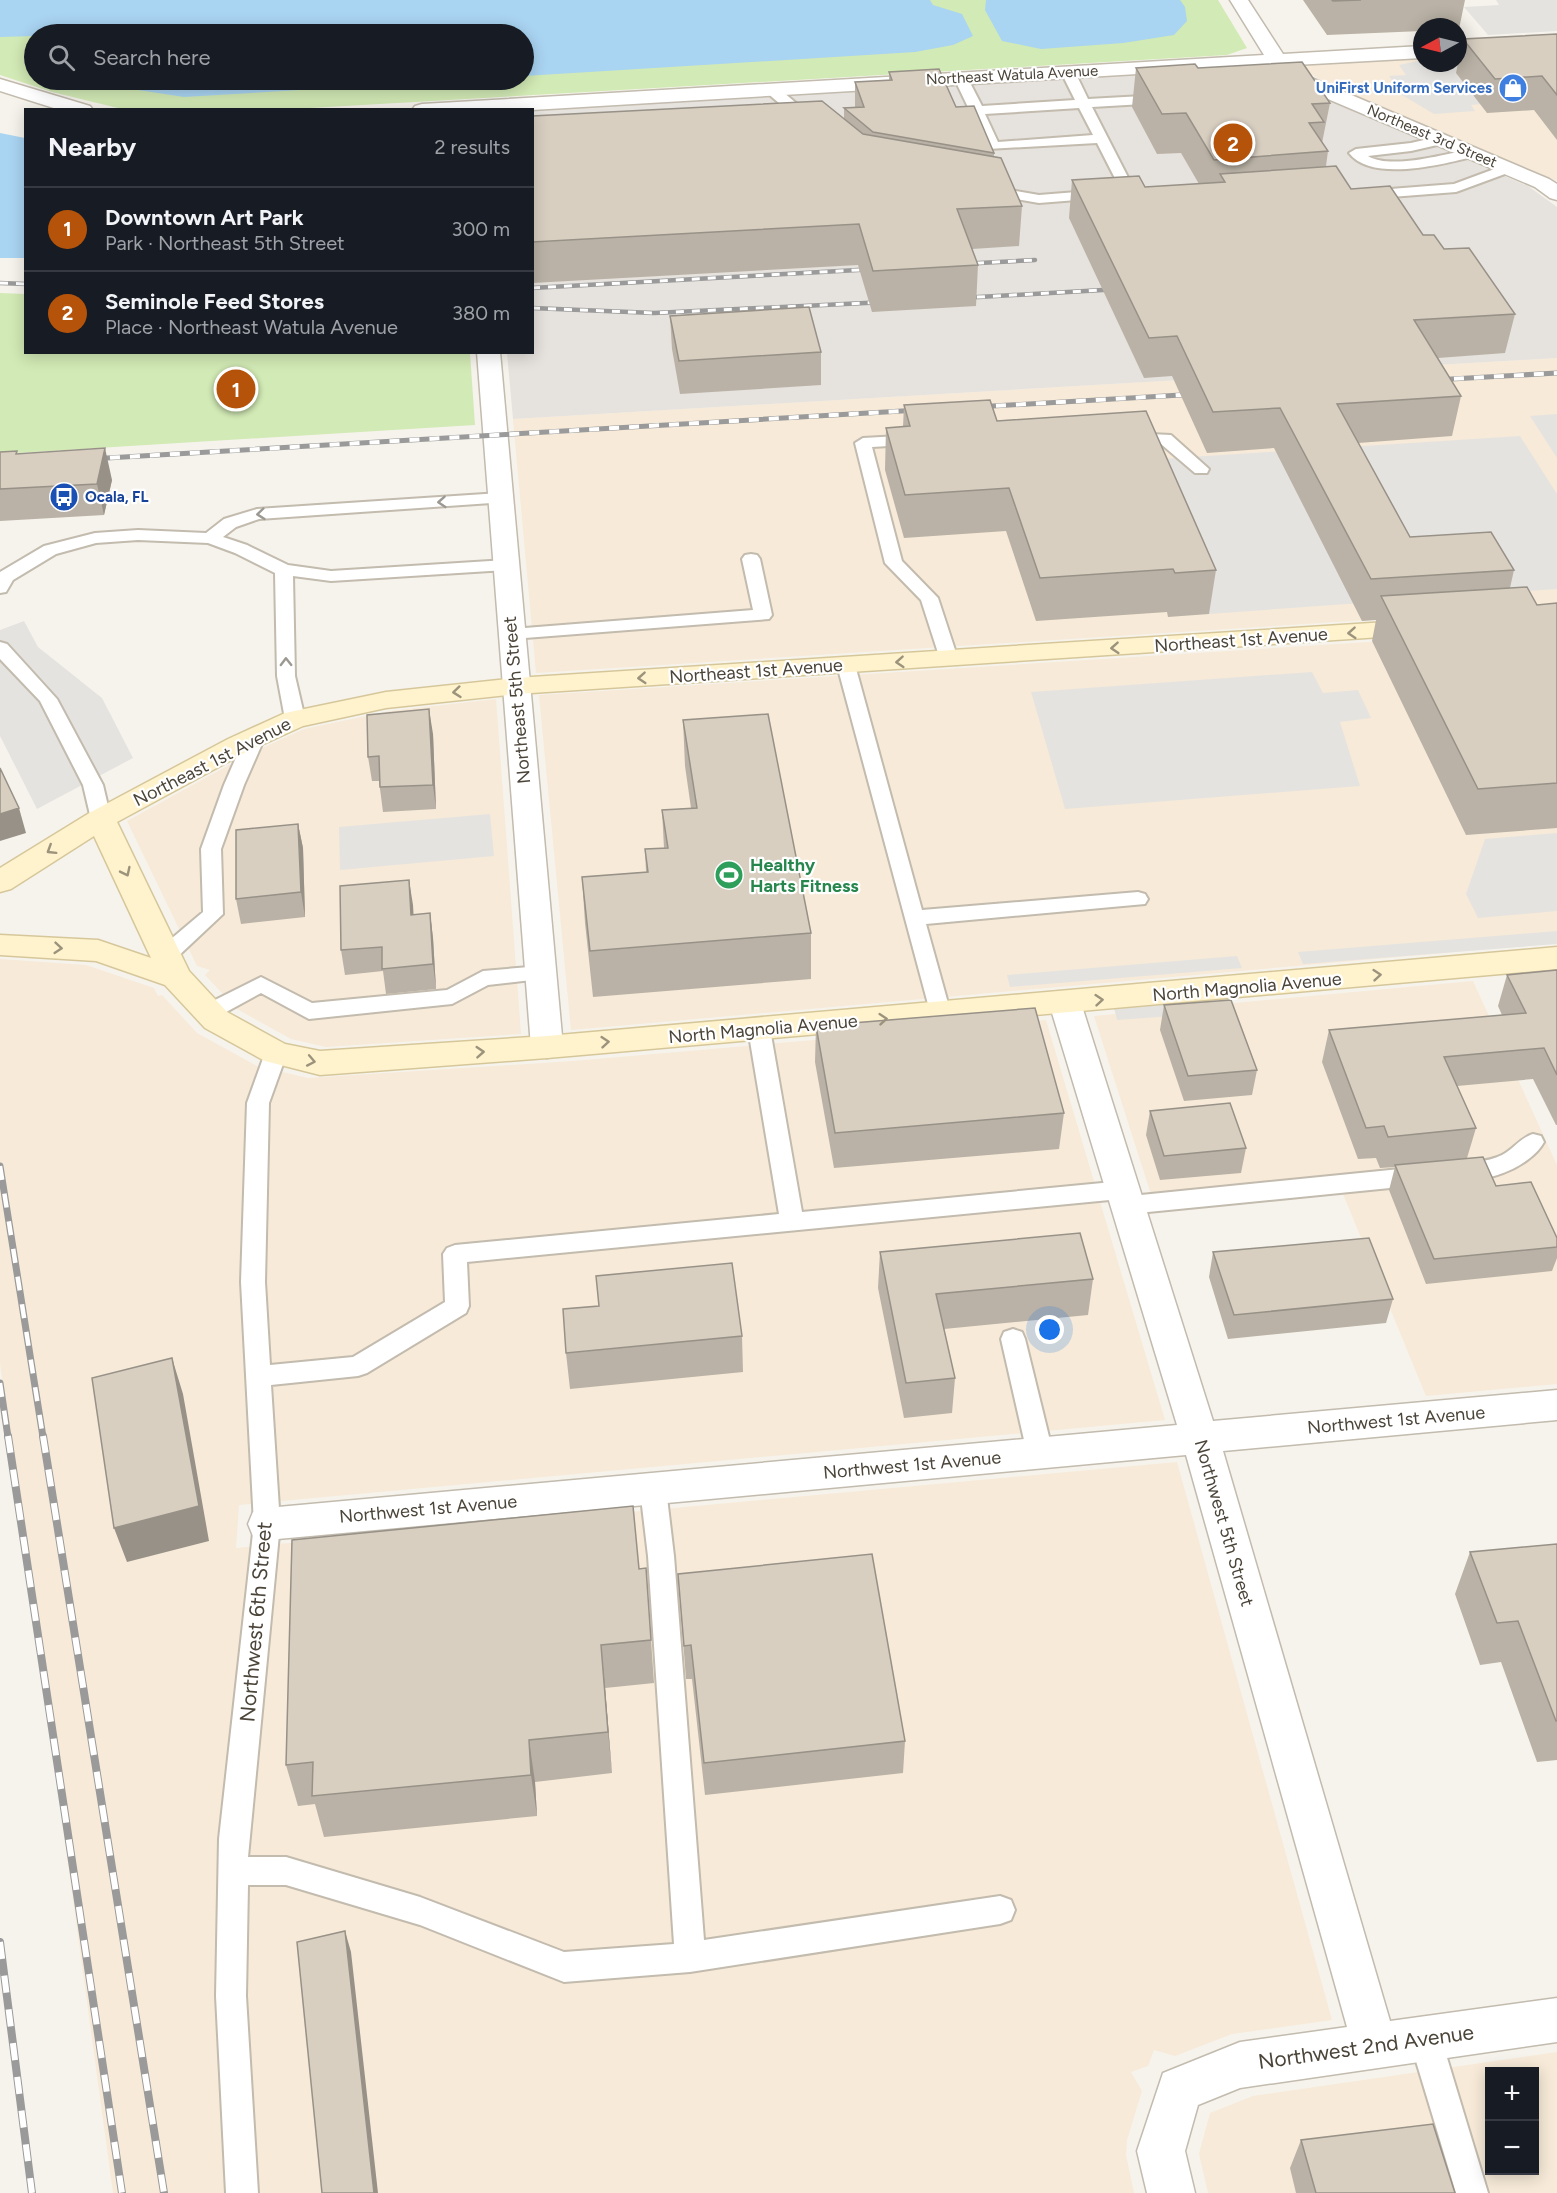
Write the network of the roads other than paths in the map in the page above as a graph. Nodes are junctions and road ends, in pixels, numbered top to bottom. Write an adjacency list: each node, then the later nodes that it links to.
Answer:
1 (1239, 0): 5 (street, Northeast 3rd Street)
2 (1557, 46): 3 (street)
3 (1467, 50)
4 (1413, 52): 5 (street, Northeast Watula Avenue)
5 (1276, 59): 6 (street, Northeast Watula Avenue); 9 (street, Northeast 3rd Street)
6 (1068, 72): 7 (street, Northeast Watula Avenue); 13 (lane)
7 (961, 78): 10 (street, Northeast Watula Avenue); 16 (lane)
8 (0, 85): 14 (street)
9 (1315, 87): 11 (lane); 21 (street, Northeast 3rd Street)
10 (771, 89): 15 (street, Northeast Watula Avenue); 17 (lane)
11 (1294, 91)
12 (1177, 98): 13 (lane)
13 (1083, 104): 16 (lane); 20 (lane)
14 (76, 108)
15 (473, 108)
16 (977, 110): 20 (lane)
17 (808, 121): 18 (lane); 19 (lane)
18 (785, 122)
19 (820, 131)
20 (1101, 139): 24 (lane)
21 (1441, 140): 22 (street, Northeast 3rd Street); 22 (lane)
22 (1471, 153): 23 (street, Northeast 3rd Street)
23 (1508, 168): 25 (street, Northeast 3rd Street); 26 (lane)
24 (970, 186)
25 (1557, 194)
26 (1350, 196)
27 (488, 354): 31 (street, Northeast 5th Street)
28 (1110, 437): 30 (lane)
29 (931, 439): 40 (lane)
30 (1201, 469)
31 (501, 498): 32 (lane, one-way to 32); 34 (street, Northeast 5th Street)
32 (210, 538): 35 (lane); 36 (lane)
33 (751, 559): 38 (lane)
34 (506, 565): 35 (lane); 38 (street, Northeast 5th Street)
35 (284, 570): 43 (lane, one-way to 35)
36 (0, 588)
37 (1441, 627): 40 (main road, Northeast 1st Avenue, one-way to 40)
38 (512, 634): 42 (street, Northeast 5th Street)
39 (0, 648): 45 (lane)
40 (950, 659): 41 (main road, Northeast 1st Avenue, one-way to 41)
41 (846, 665): 42 (main road, Northeast 1st Avenue, one-way to 42); 48 (lane)
42 (516, 686): 43 (main road, Northeast 1st Avenue, one-way to 43); 52 (street, Northeast 5th Street)
43 (295, 719): 44 (main road, Northeast 1st Avenue)
44 (255, 737): 45 (main road, Northeast 1st Avenue); 51 (lane)
45 (101, 819): 46 (main road, Northeast 1st Avenue, one-way to 46); 51 (main road, one-way to 51)
46 (0, 882)
47 (1138, 899): 48 (lane)
48 (914, 918): 55 (lane)
49 (0, 945): 51 (main road, North Magnolia Avenue, one-way to 51)
50 (1557, 958): 53 (main road, North Magnolia Avenue, one-way to 50)
51 (171, 966): 54 (main road, North Magnolia Avenue)
52 (541, 973): 54 (lane); 57 (street, Northeast 5th Street)
53 (1065, 1003): 55 (main road, North Magnolia Avenue); 60 (street, Northwest 5th Street)
54 (208, 1012): 58 (main road, North Magnolia Avenue)
55 (940, 1014): 56 (main road, North Magnolia Avenue, one-way to 55)
56 (759, 1029): 57 (main road, North Magnolia Avenue, one-way to 56); 61 (lane)
57 (547, 1047): 58 (main road, North Magnolia Avenue, one-way to 57)
58 (276, 1053): 63 (lane, Northwest 6th Street)
59 (1533, 1142): 60 (lane)
60 (1126, 1198): 61 (lane); 65 (street, Northwest 5th Street)
61 (792, 1222): 63 (lane)
62 (1012, 1339): 66 (lane)
63 (258, 1376): 68 (lane, Northwest 6th Street)
64 (1557, 1405): 65 (street, Northwest 1st Avenue)
65 (1200, 1438): 66 (street, Northwest 1st Avenue); 74 (street, Northwest 5th Street)
66 (1040, 1453): 67 (street, Northwest 1st Avenue)
67 (653, 1489): 68 (street, Northwest 1st Avenue); 71 (lane)
68 (267, 1524): 69 (lane, Northwest 6th Street)
69 (233, 1871): 71 (lane); 75 (lane, Northwest 6th Street)
70 (1000, 1910): 71 (lane)
71 (690, 1957)
72 (1557, 2020): 73 (street, Northwest 2nd Avenue)
73 (1425, 2038): 74 (street, Northwest 2nd Avenue); 77 (lane)
74 (1375, 2046): 76 (street, Northwest 2nd Avenue)
75 (242, 2193)
76 (1171, 2193)
77 (1472, 2193)

